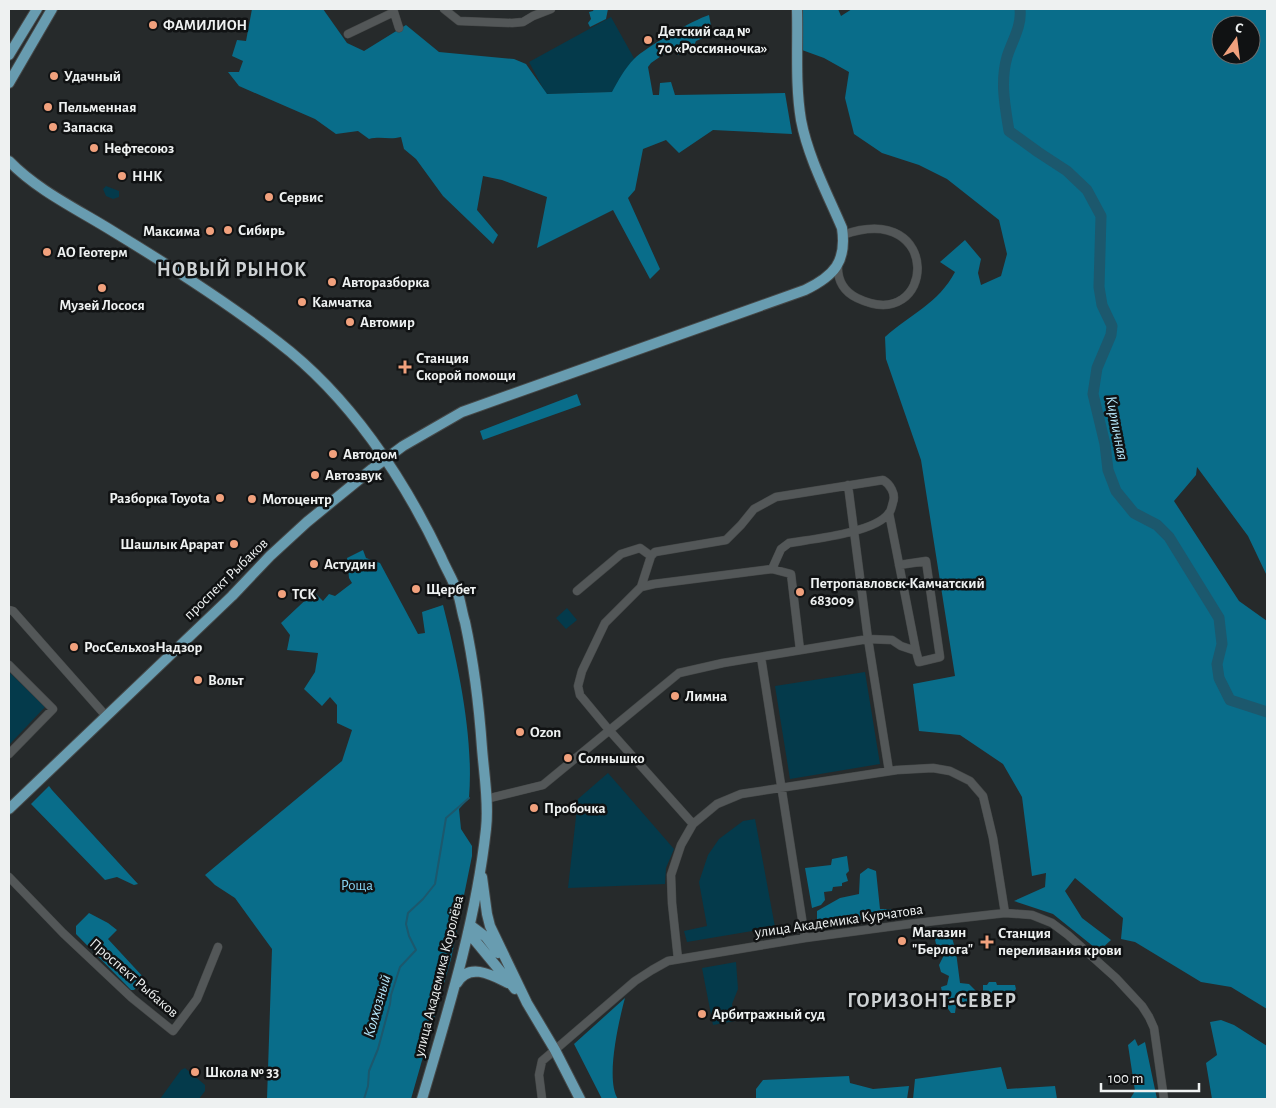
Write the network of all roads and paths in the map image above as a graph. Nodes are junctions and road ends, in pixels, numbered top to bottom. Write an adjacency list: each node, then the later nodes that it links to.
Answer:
1 (37, 9): 9 (main road)
2 (52, 9): 10 (main road)
3 (444, 9): 4 (street)
4 (551, 9)
5 (797, 9): 14 (main road)
6 (394, 10): 7 (street); 8 (street)
7 (399, 28)
8 (348, 34)
9 (9, 55)
10 (9, 83)
11 (9, 162): 13 (main road, улица Академика Королёва)
12 (9, 174): 13 (main road, улица Академика Королёва)
13 (27, 178): 16 (main road, улица Академика Королёва)
14 (843, 235): 15 (main road); 15 (street)
15 (838, 264): 16 (main road, проспект Рыбаков)
16 (384, 459): 31 (main road, проспект Рыбаков); 36 (main road, улица Академика Королёва)
17 (848, 486): 18 (street); 19 (street); 20 (street)
18 (890, 513): 19 (street); 21 (street)
19 (855, 531): 22 (street); 26 (street)
20 (651, 556): 23 (street); 24 (street)
21 (899, 565): 28 (street); 28 (street)
22 (772, 569): 23 (street); 27 (street)
23 (641, 588): 32 (street)
24 (577, 591)
25 (9, 610): 31 (street)
26 (868, 639): 27 (street); 28 (street); 34 (street)
27 (800, 650): 29 (street)
28 (916, 651)
29 (761, 657): 32 (street); 35 (street)
30 (9, 665): 33 (street)
31 (106, 716): 37 (main road, проспект Рыбаков)
32 (609, 730): 36 (street); 38 (street)
33 (9, 754)
34 (889, 771): 35 (street); 41 (street)
35 (782, 788): 38 (street); 43 (street)
36 (486, 799): 39 (main road, улица Академика Королёва)
37 (11, 804)
38 (694, 824): 45 (street)
39 (481, 866): 42 (main road, улица Академика Королёва); 46 (main road)
40 (9, 878): 44 (street, Проспект Рыбаков)
41 (1005, 913): 43 (street, улица Академика Курчатова); 54 (street, улица Академика Курчатова)
42 (469, 929): 46 (main road); 47 (main road); 48 (main road, улица Академика Королёва)
43 (805, 938): 45 (street, улица Академика Курчатова)
44 (218, 947)
45 (678, 959): 50 (street, улица Академика Курчатова)
46 (512, 973): 49 (main road)
47 (512, 984): 48 (main road); 49 (main road)
48 (454, 988): 51 (main road, улица Академика Королёва)
49 (527, 1003): 50 (main road)
50 (555, 1050): 52 (street, улица Академика Курчатова); 53 (main road)
51 (422, 1099)
52 (542, 1099)
53 (580, 1099)
54 (1164, 1099)

